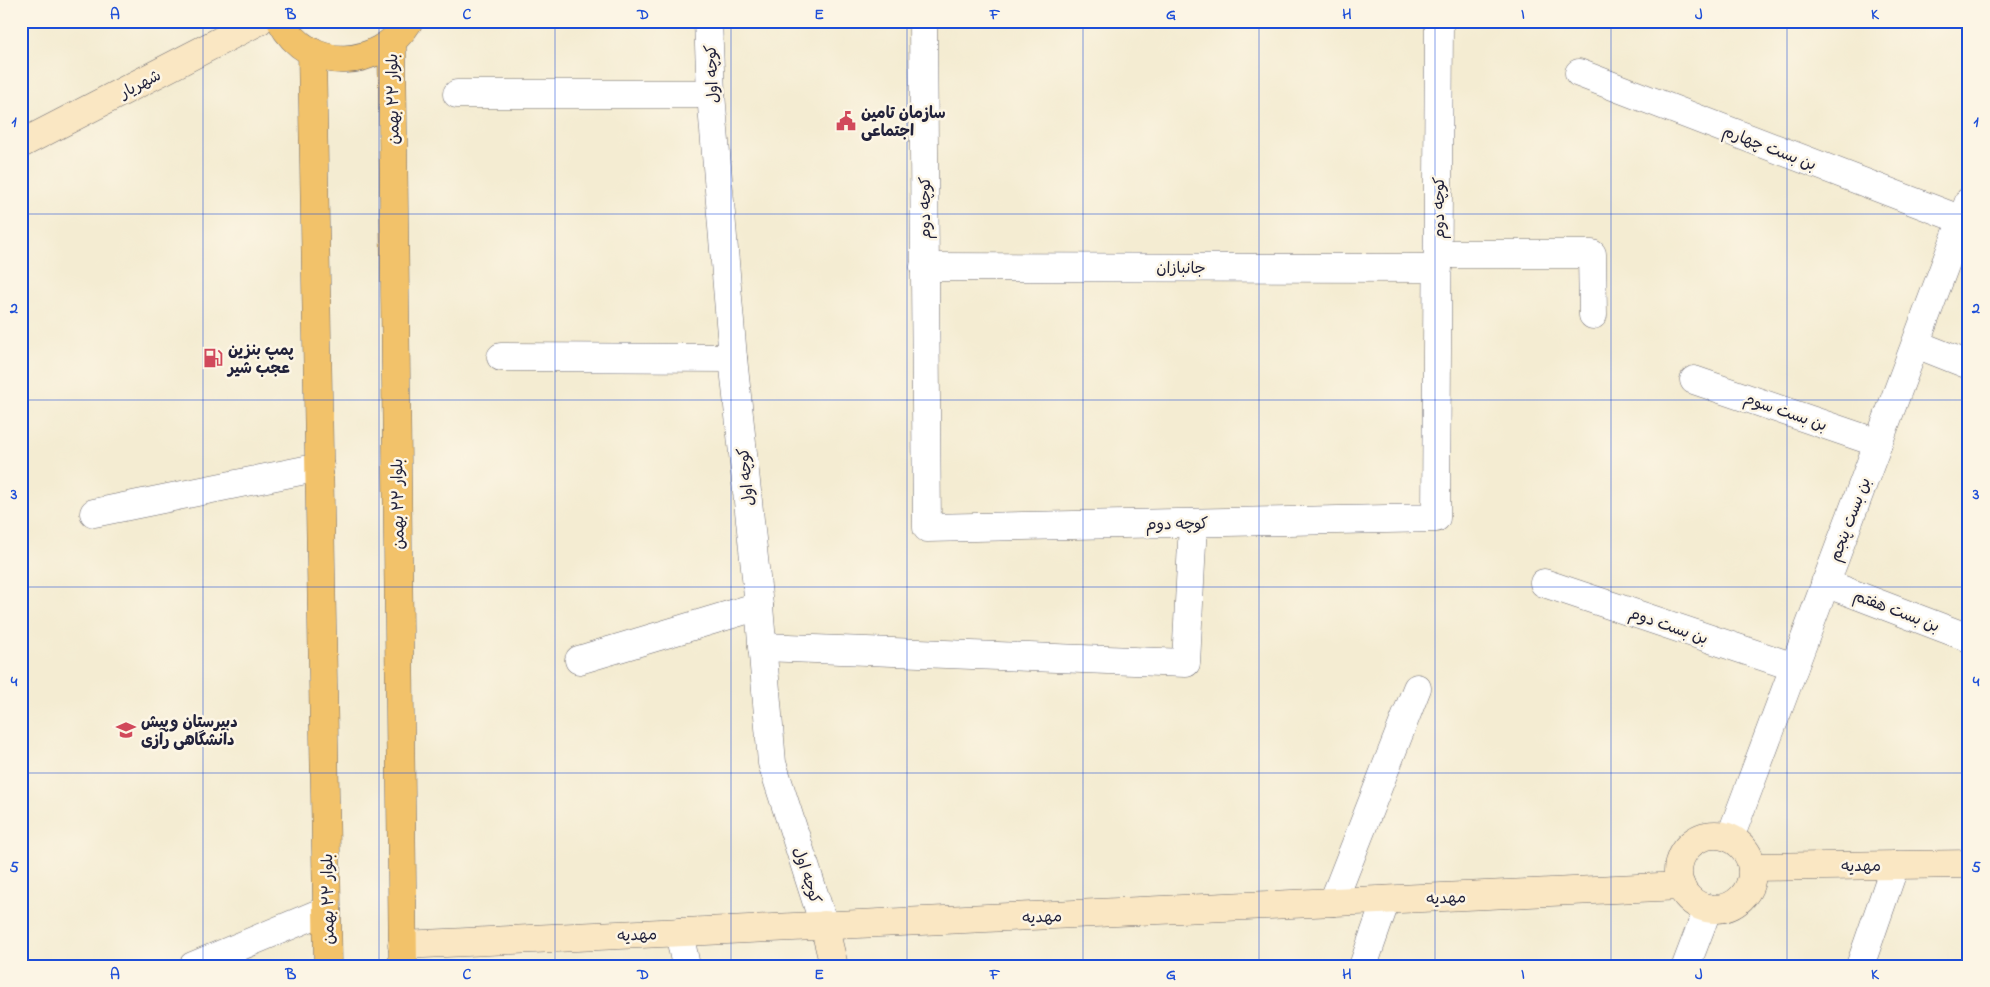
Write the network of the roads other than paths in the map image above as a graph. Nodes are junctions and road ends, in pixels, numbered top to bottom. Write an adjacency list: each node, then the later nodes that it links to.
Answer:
1 (259, 21): 12 (street, شهریار)
2 (281, 21): 8 (main road)
3 (409, 21): 7 (main road)
4 (708, 21): 11 (street, کوچه اول)
5 (923, 21): 15 (street, کوچه دوم)
6 (1439, 21): 14 (street, کوچه دوم)
7 (392, 43): 8 (main road); 45 (main road, بلوار ۲۲ بهمن)
8 (312, 52): 23 (main road, بلوار ۲۲ بهمن)
9 (1579, 73): 13 (street, بن بست چهارم)
10 (457, 94): 11 (street)
11 (711, 94): 19 (street, کوچه اول)
12 (21, 144)
13 (1965, 210): 17 (street, بن بست پنجم)
14 (1438, 261): 15 (street, جانبازان); 16 (street, جانبازان); 25 (street, کوچه دوم)
15 (924, 267): 25 (street, کوچه دوم)
16 (1593, 315)
17 (1916, 344): 20 (street); 22 (street, بن بست پنجم)
18 (501, 357): 19 (street)
19 (732, 358): 28 (street, کوچه اول)
20 (1969, 365)
21 (1694, 380): 22 (street, بن بست سوم)
22 (1878, 443): 27 (street, بن بست پنجم)
23 (320, 467): 24 (street); 42 (main road, بلوار ۲۲ بهمن)
24 (94, 513)
25 (1193, 523): 30 (street)
26 (1544, 583): 32 (street, بن بست دوم)
27 (1826, 583): 29 (street, بن بست هفتم); 32 (street, بن بست پنجم)
28 (758, 606): 30 (street, کوچه اول); 31 (street)
29 (1969, 638)
30 (762, 647): 43 (street, کوچه اول)
31 (579, 660)
32 (1794, 668): 34 (street, بن بست پنجم)
33 (1417, 688): 40 (street)
34 (1730, 838): 37 (street); 38 (street)
35 (1969, 864): 36 (street, مهدیه)
36 (1895, 865): 37 (street, مهدیه); 52 (street)
37 (1752, 867): 41 (street)
38 (1681, 886): 39 (street, مهدیه); 41 (street)
39 (1386, 900): 40 (street, مهدیه); 50 (street)
40 (1333, 902): 43 (street, مهدیه)
41 (1708, 908): 51 (street)
42 (327, 910): 46 (street); 47 (main road, بلوار ۲۲ بهمن)
43 (824, 925): 44 (street, مهدیه); 49 (street)
44 (679, 932): 45 (street, مهدیه); 48 (street)
45 (402, 955)
46 (193, 966)
47 (328, 966)
48 (686, 966)
49 (834, 966)
50 (1363, 966)
51 (1686, 966)
52 (1860, 966)

